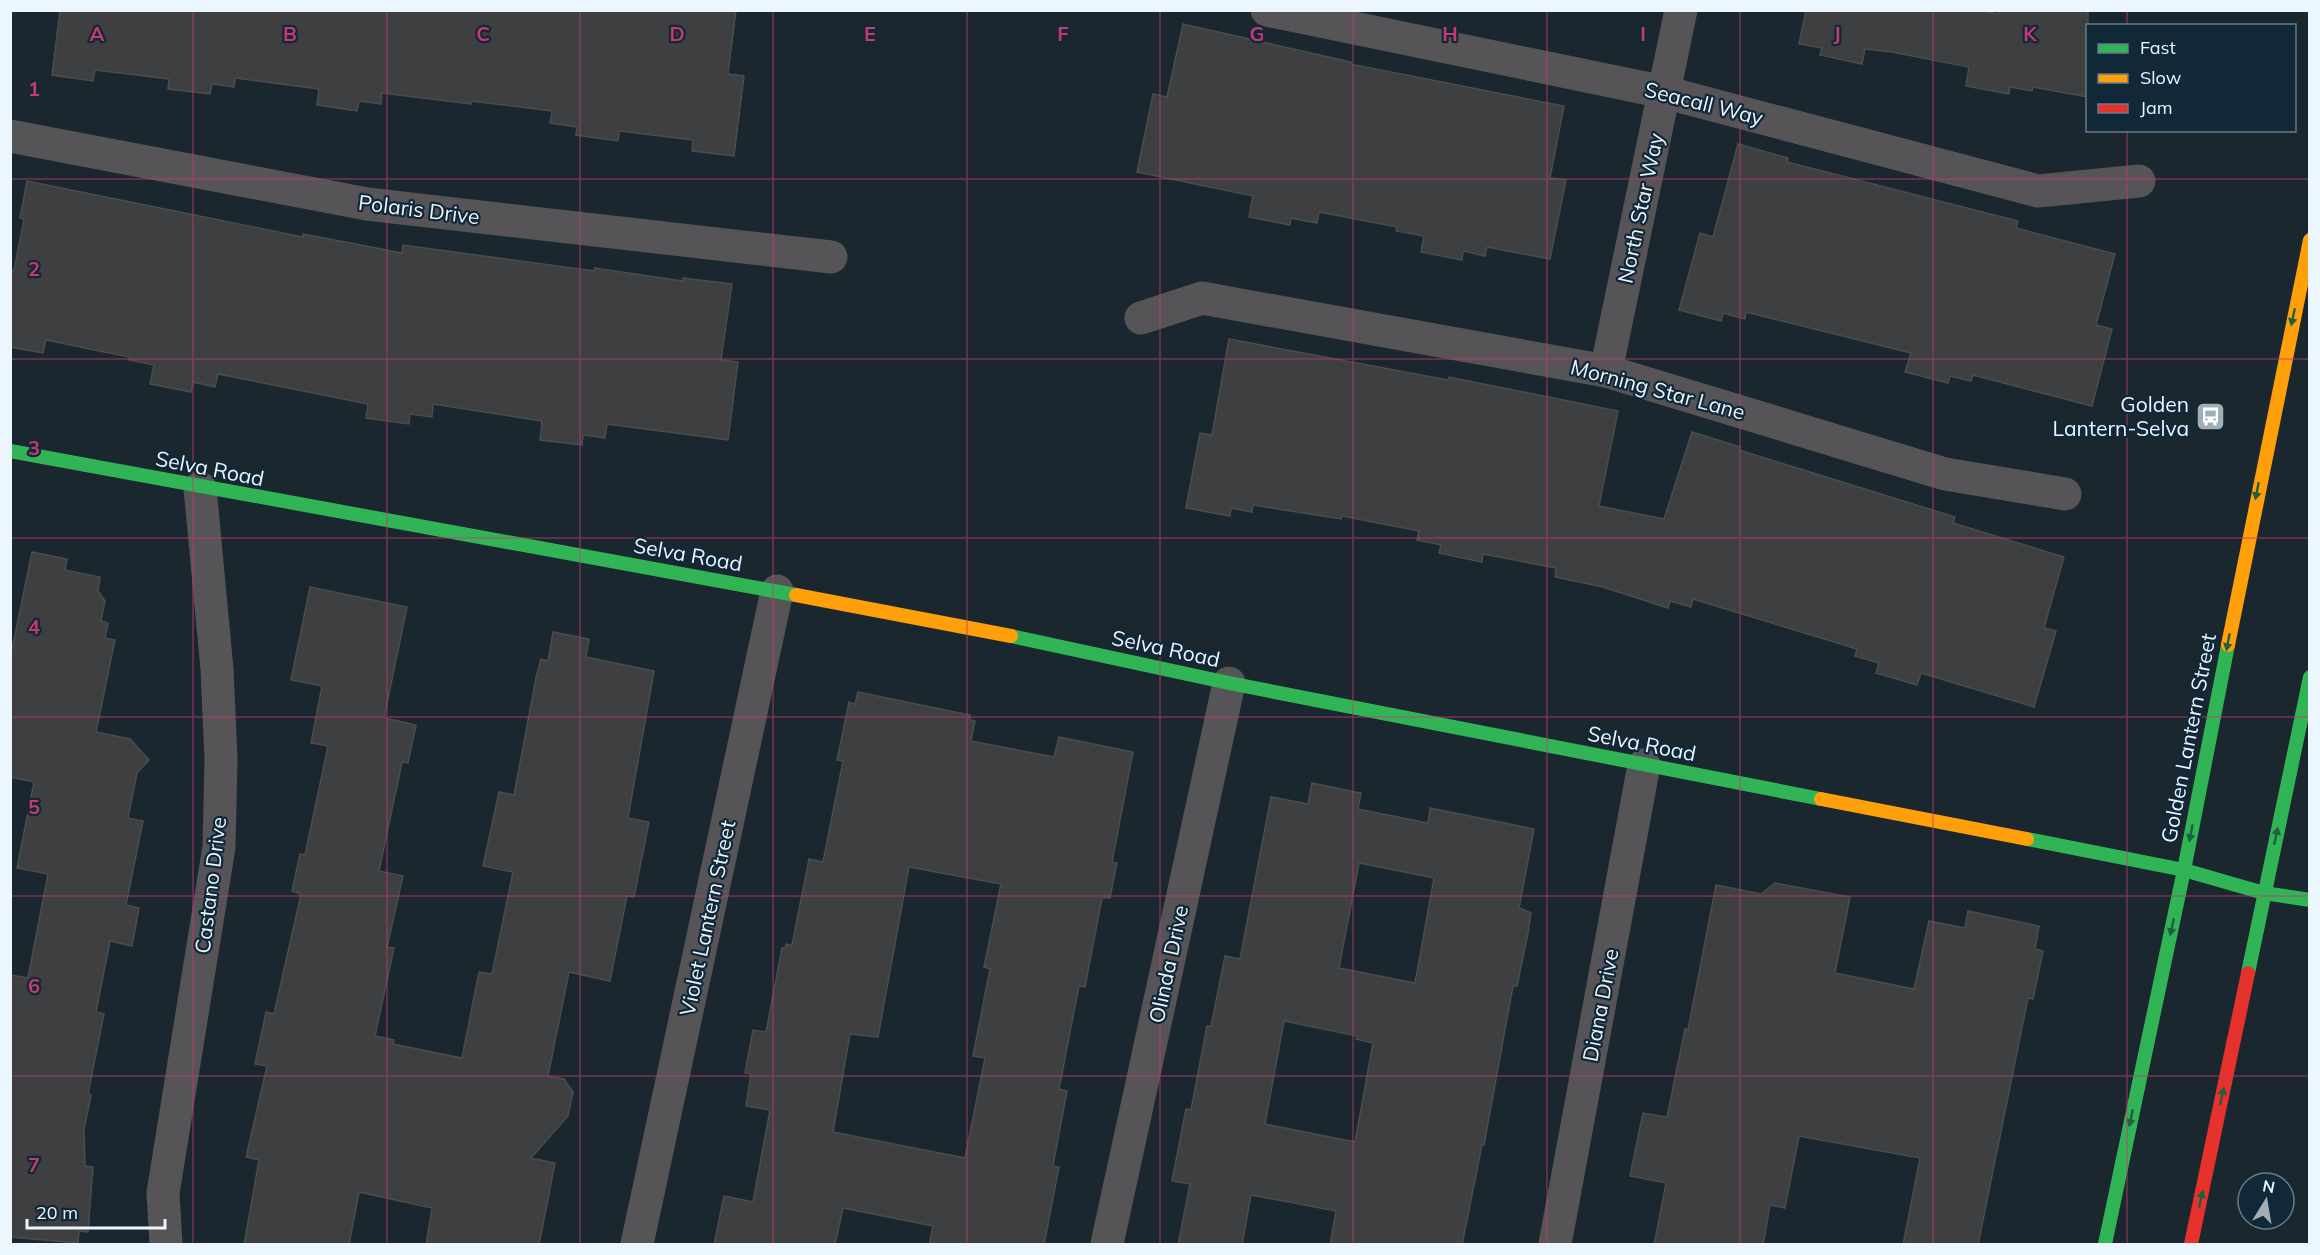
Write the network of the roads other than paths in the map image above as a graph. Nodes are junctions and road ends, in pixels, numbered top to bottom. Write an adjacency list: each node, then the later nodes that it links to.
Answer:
1 (1267, 10): 3 (street, Seacall Way)
2 (1681, 10): 3 (street, North Star Way)
3 (1664, 92): 5 (street, Seacall Way); 9 (street, North Star Way)
4 (10, 136): 7 (street, Polaris Drive)
5 (2139, 181)
6 (2310, 240): 17 (street, Golden Lantern Street, one-way to 17)
7 (831, 257)
8 (1141, 318): 9 (street, Morning Star Lane)
9 (1606, 371): 12 (street, Morning Star Lane)
10 (10, 451): 11 (street, Selva Road)
11 (200, 488): 13 (street, Selva Road); 20 (street, Castano Drive)
12 (2065, 494)
13 (777, 591): 15 (street, Selva Road); 21 (street, Violet Lantern Street)
14 (2310, 677): 18 (street, one-way to 14)
15 (1229, 683): 16 (street, Selva Road); 22 (street, Olinda Drive)
16 (1644, 765): 17 (street, Selva Road); 23 (street, Diana Drive)
17 (2184, 870): 18 (street, Selva Road); 24 (street, Golden Lantern Street, one-way to 24)
18 (2264, 893): 19 (street, Selva Road); 25 (street, one-way to 18)
19 (2310, 900)
20 (166, 1245)
21 (637, 1245)
22 (1107, 1245)
23 (1555, 1245)
24 (2105, 1245)
25 (2191, 1245)

